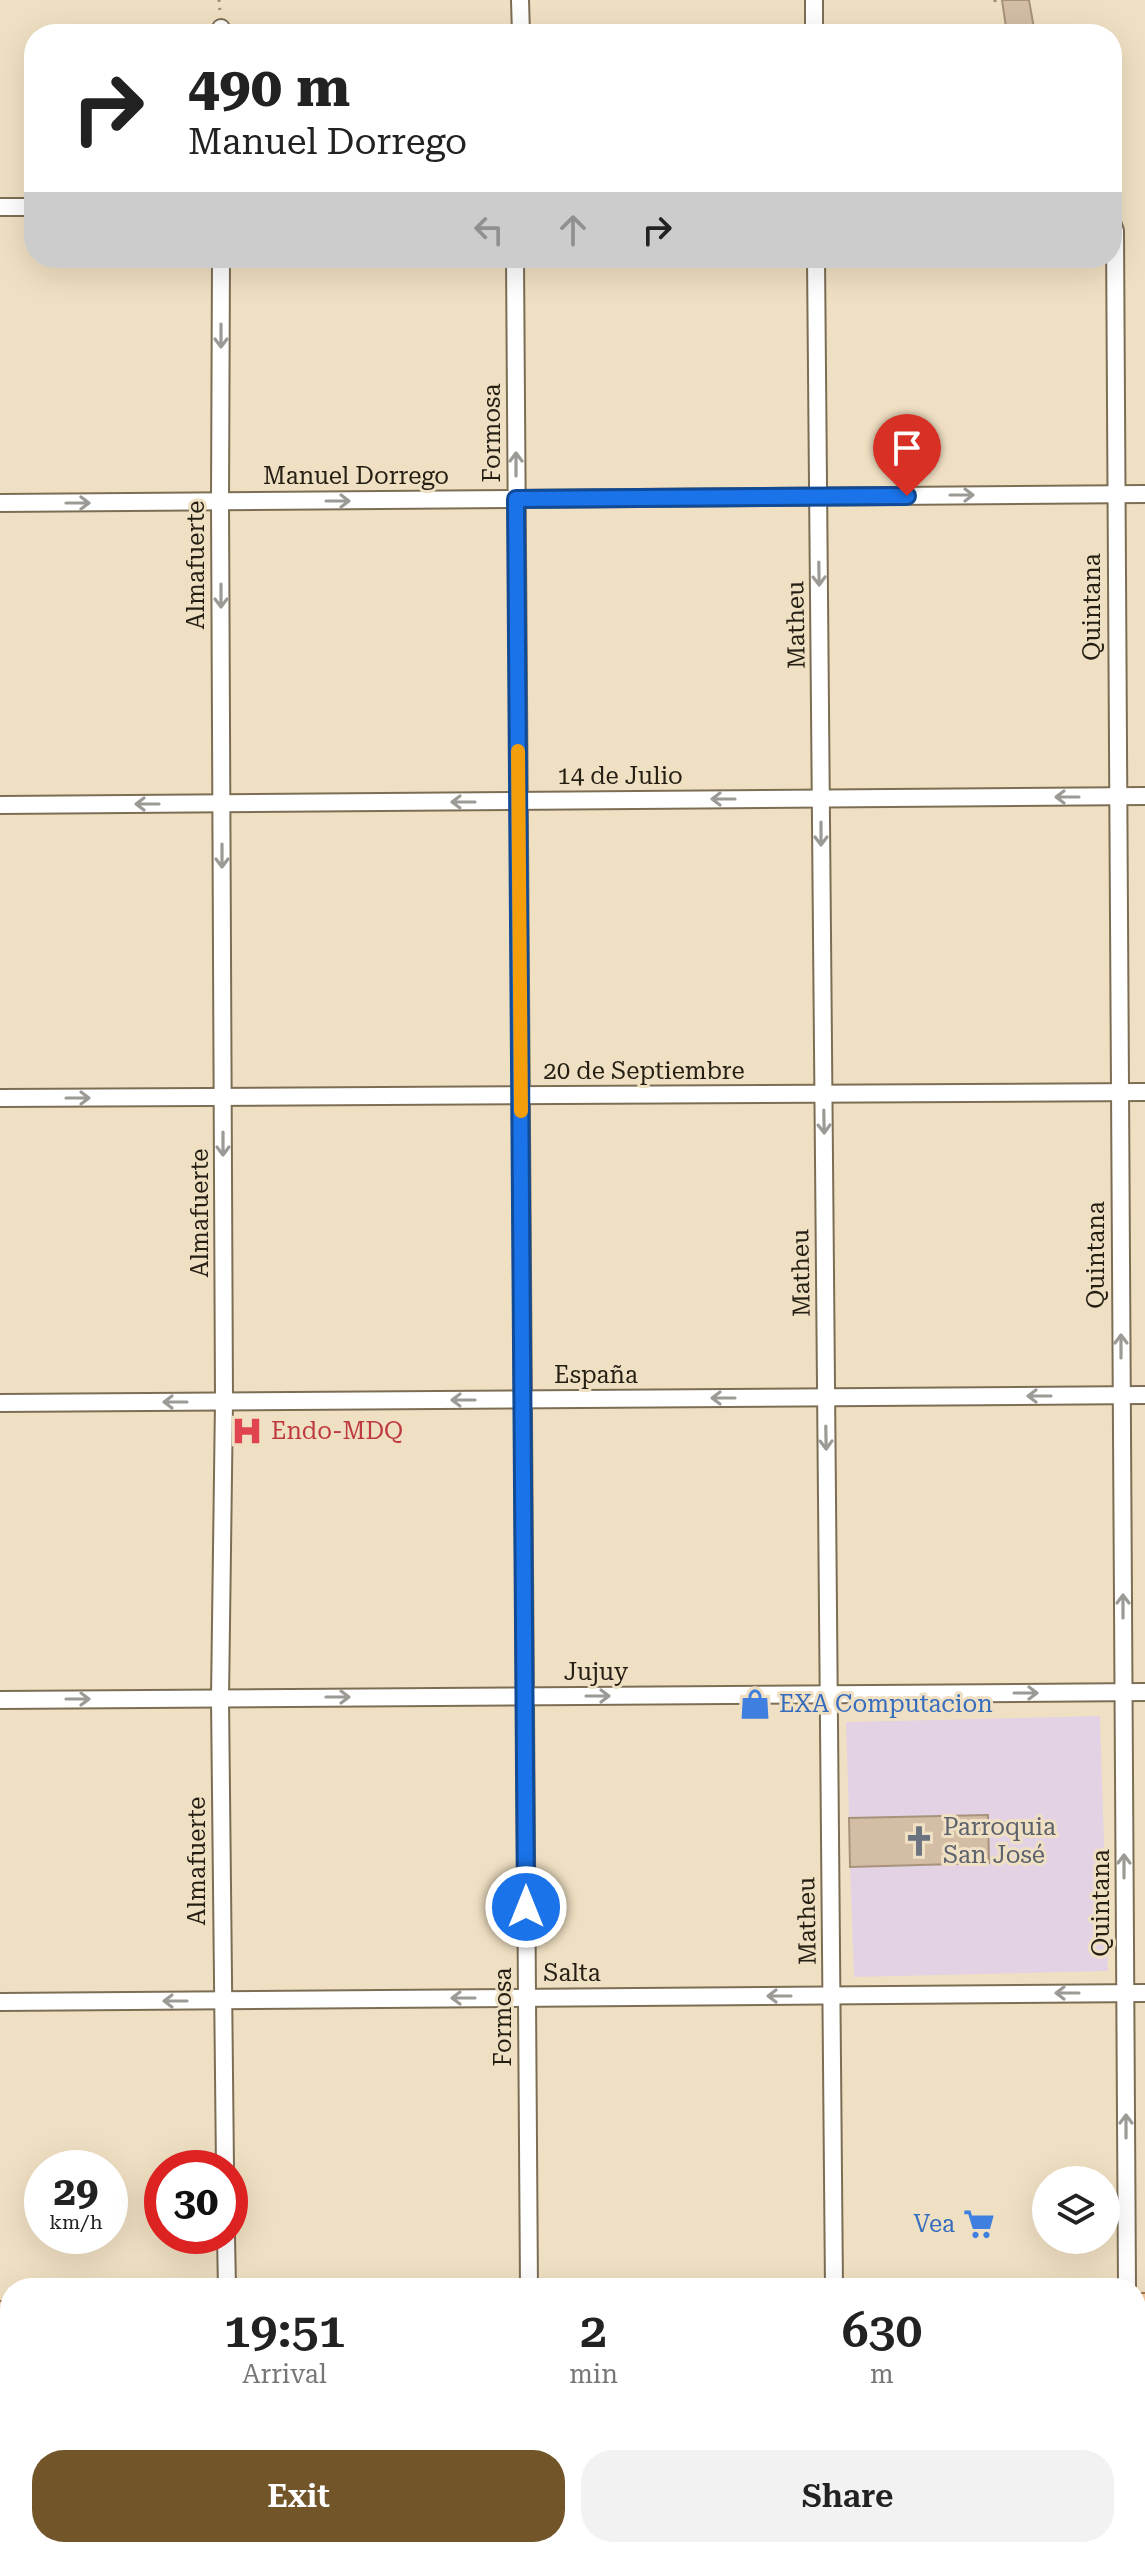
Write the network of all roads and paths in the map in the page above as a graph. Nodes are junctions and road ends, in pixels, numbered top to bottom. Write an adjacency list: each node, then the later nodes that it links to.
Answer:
1 (520, 0): 3 (street)
2 (814, 0): 4 (street)
3 (521, 24)
4 (814, 24)
5 (0, 207): 6 (street)
6 (24, 207)
7 (221, 268): 15 (street, Almafuerte, one-way to 15)
8 (515, 268): 14 (street, Formosa, one-way to 8)
9 (816, 268): 13 (street, Matheu)
10 (1115, 268): 11 (street, Quintana)
11 (1115, 494): 12 (street, Manuel Dorrego); 13 (street, Manuel Dorrego, one-way to 11); 18 (street, Quintana)
12 (1145, 494)
13 (818, 496): 14 (street, Manuel Dorrego); 19 (street, Matheu, one-way to 19)
14 (516, 499): 15 (street, Manuel Dorrego, one-way to 14); 20 (street, Formosa)
15 (220, 502): 16 (street, Manuel Dorrego, one-way to 15); 21 (street, Almafuerte, one-way to 21)
16 (0, 503)
17 (1145, 796): 18 (street, 14 de Julio)
18 (1117, 797): 19 (street, 14 de Julio, one-way to 19); 23 (street, Quintana)
19 (821, 799): 20 (street, 14 de Julio, one-way to 20); 25 (street, Matheu, one-way to 25)
20 (519, 801): 21 (street, 14 de Julio, one-way to 21); 26 (street, Formosa)
21 (222, 803): 22 (street, 14 de Julio, one-way to 22); 27 (street, Almafuerte, one-way to 27)
22 (0, 805)
23 (1120, 1092): 24 (street, 20 de Septiembre); 25 (street, 20 de Septiembre); 29 (street, Quintana, one-way to 23)
24 (1145, 1092)
25 (823, 1094): 26 (street, 20 de Septiembre); 31 (street, Matheu, one-way to 31)
26 (520, 1095): 27 (street, 20 de Septiembre); 32 (street, Formosa)
27 (223, 1097): 28 (street, 20 de Septiembre, one-way to 27); 33 (street, Almafuerte, one-way to 33)
28 (0, 1098)
29 (1121, 1395): 30 (street, España); 31 (street, España, one-way to 31); 35 (street, Quintana, one-way to 29)
30 (1145, 1395)
31 (826, 1397): 32 (street, España, one-way to 32); 37 (street, Matheu, one-way to 37)
32 (523, 1399): 33 (street, España, one-way to 33); 38 (street, Formosa)
33 (224, 1401): 34 (street, España, one-way to 34); 39 (street, Almafuerte)
34 (0, 1403)
35 (1123, 1692): 36 (street, Jujuy); 37 (street, Jujuy, one-way to 35); 41 (street, Quintana, one-way to 35)
36 (1145, 1692)
37 (829, 1694): 38 (street, Jujuy, one-way to 37); 43 (street, Matheu)
38 (525, 1696): 39 (street, Jujuy, one-way to 38); 44 (street, Formosa)
39 (220, 1698): 40 (street, Jujuy, one-way to 39); 45 (street, Almafuerte)
40 (0, 1700)
41 (1125, 1993): 42 (street, Salta); 43 (street, Salta, one-way to 43); 52 (street, Quintana, one-way to 41)
42 (1145, 1993)
43 (831, 1995): 44 (street, Salta, one-way to 44); 51 (street, Matheu)
44 (527, 1998): 45 (street, Salta, one-way to 45); 50 (street, Formosa)
45 (222, 2000): 46 (street, Salta, one-way to 46); 47 (street, Almafuerte)
46 (0, 2002)
47 (225, 2150)
48 (226, 2254): 49 (street)
49 (227, 2278)
50 (529, 2278)
51 (834, 2278)
52 (1127, 2278)

